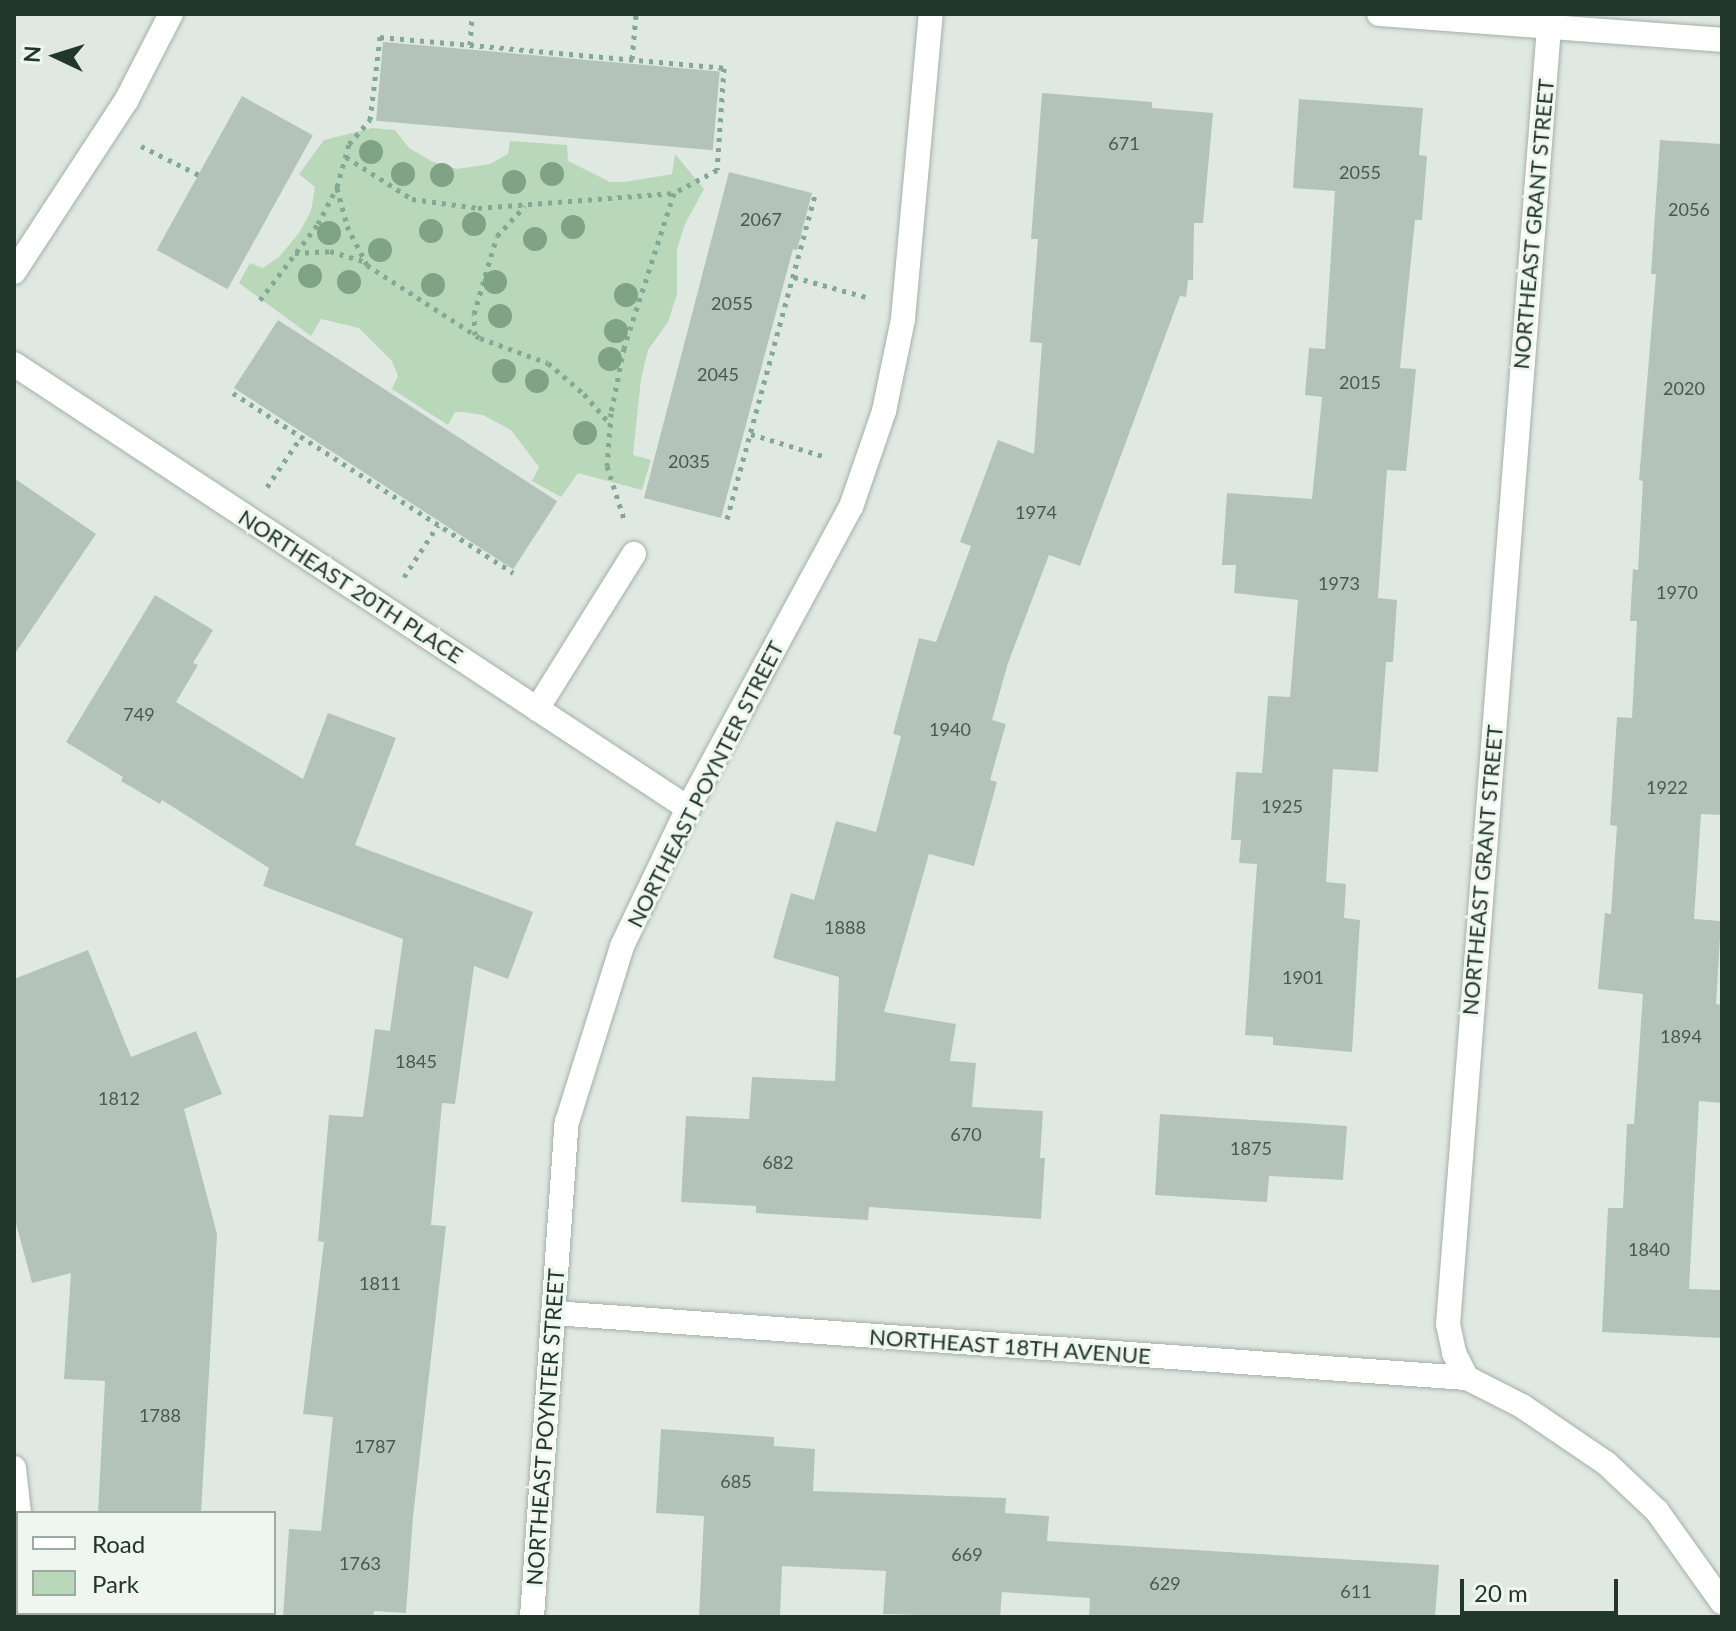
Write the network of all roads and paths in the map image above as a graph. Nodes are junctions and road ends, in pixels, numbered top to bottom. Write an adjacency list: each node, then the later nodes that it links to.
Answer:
1 (171, 14): 10 (street)
2 (472, 14): 8 (path)
3 (636, 14): 9 (path)
4 (931, 14): 22 (street, NORTHEAST POYNTER STREET)
5 (1379, 14): 6 (street)
6 (1550, 20): 7 (street); 39 (street, NORTHEAST GRANT STREET)
7 (1722, 40)
8 (470, 45): 9 (path); 11 (path)
9 (632, 59): 14 (path)
10 (108, 129): 12 (path); 19 (street)
11 (346, 157): 13 (path); 16 (path)
12 (199, 175)
13 (337, 187): 17 (path); 18 (path)
14 (674, 193): 16 (path); 26 (path)
15 (815, 195): 20 (path)
16 (526, 205): 23 (path)
17 (294, 253): 18 (path); 21 (path)
18 (366, 262): 23 (path)
19 (14, 272)
20 (794, 277): 22 (path); 27 (path)
21 (260, 300)
22 (904, 307): 29 (street, NORTHEAST POYNTER STREET)
23 (475, 335): 26 (path)
24 (14, 364): 30 (street, NORTHEAST 20TH PLACE)
25 (233, 393): 28 (path)
26 (610, 424): 33 (path)
27 (751, 434): 29 (path); 31 (path)
28 (301, 437): 30 (path); 32 (path)
29 (864, 468): 37 (street, NORTHEAST POYNTER STREET)
30 (246, 517): 35 (street, NORTHEAST 20TH PLACE)
31 (727, 519)
32 (438, 525): 34 (path); 35 (path)
33 (634, 554): 36 (street)
34 (513, 573)
35 (384, 607): 36 (street, NORTHEAST 20TH PLACE)
36 (537, 709): 37 (street, NORTHEAST 20TH PLACE)
37 (688, 808): 38 (street, NORTHEAST POYNTER STREET)
38 (553, 1313): 39 (street, NORTHEAST 18TH AVENUE); 43 (street, NORTHEAST POYNTER STREET)
39 (1467, 1378): 42 (street)
40 (14, 1468): 41 (street)
41 (19, 1511)
42 (1721, 1597)
43 (532, 1617)

